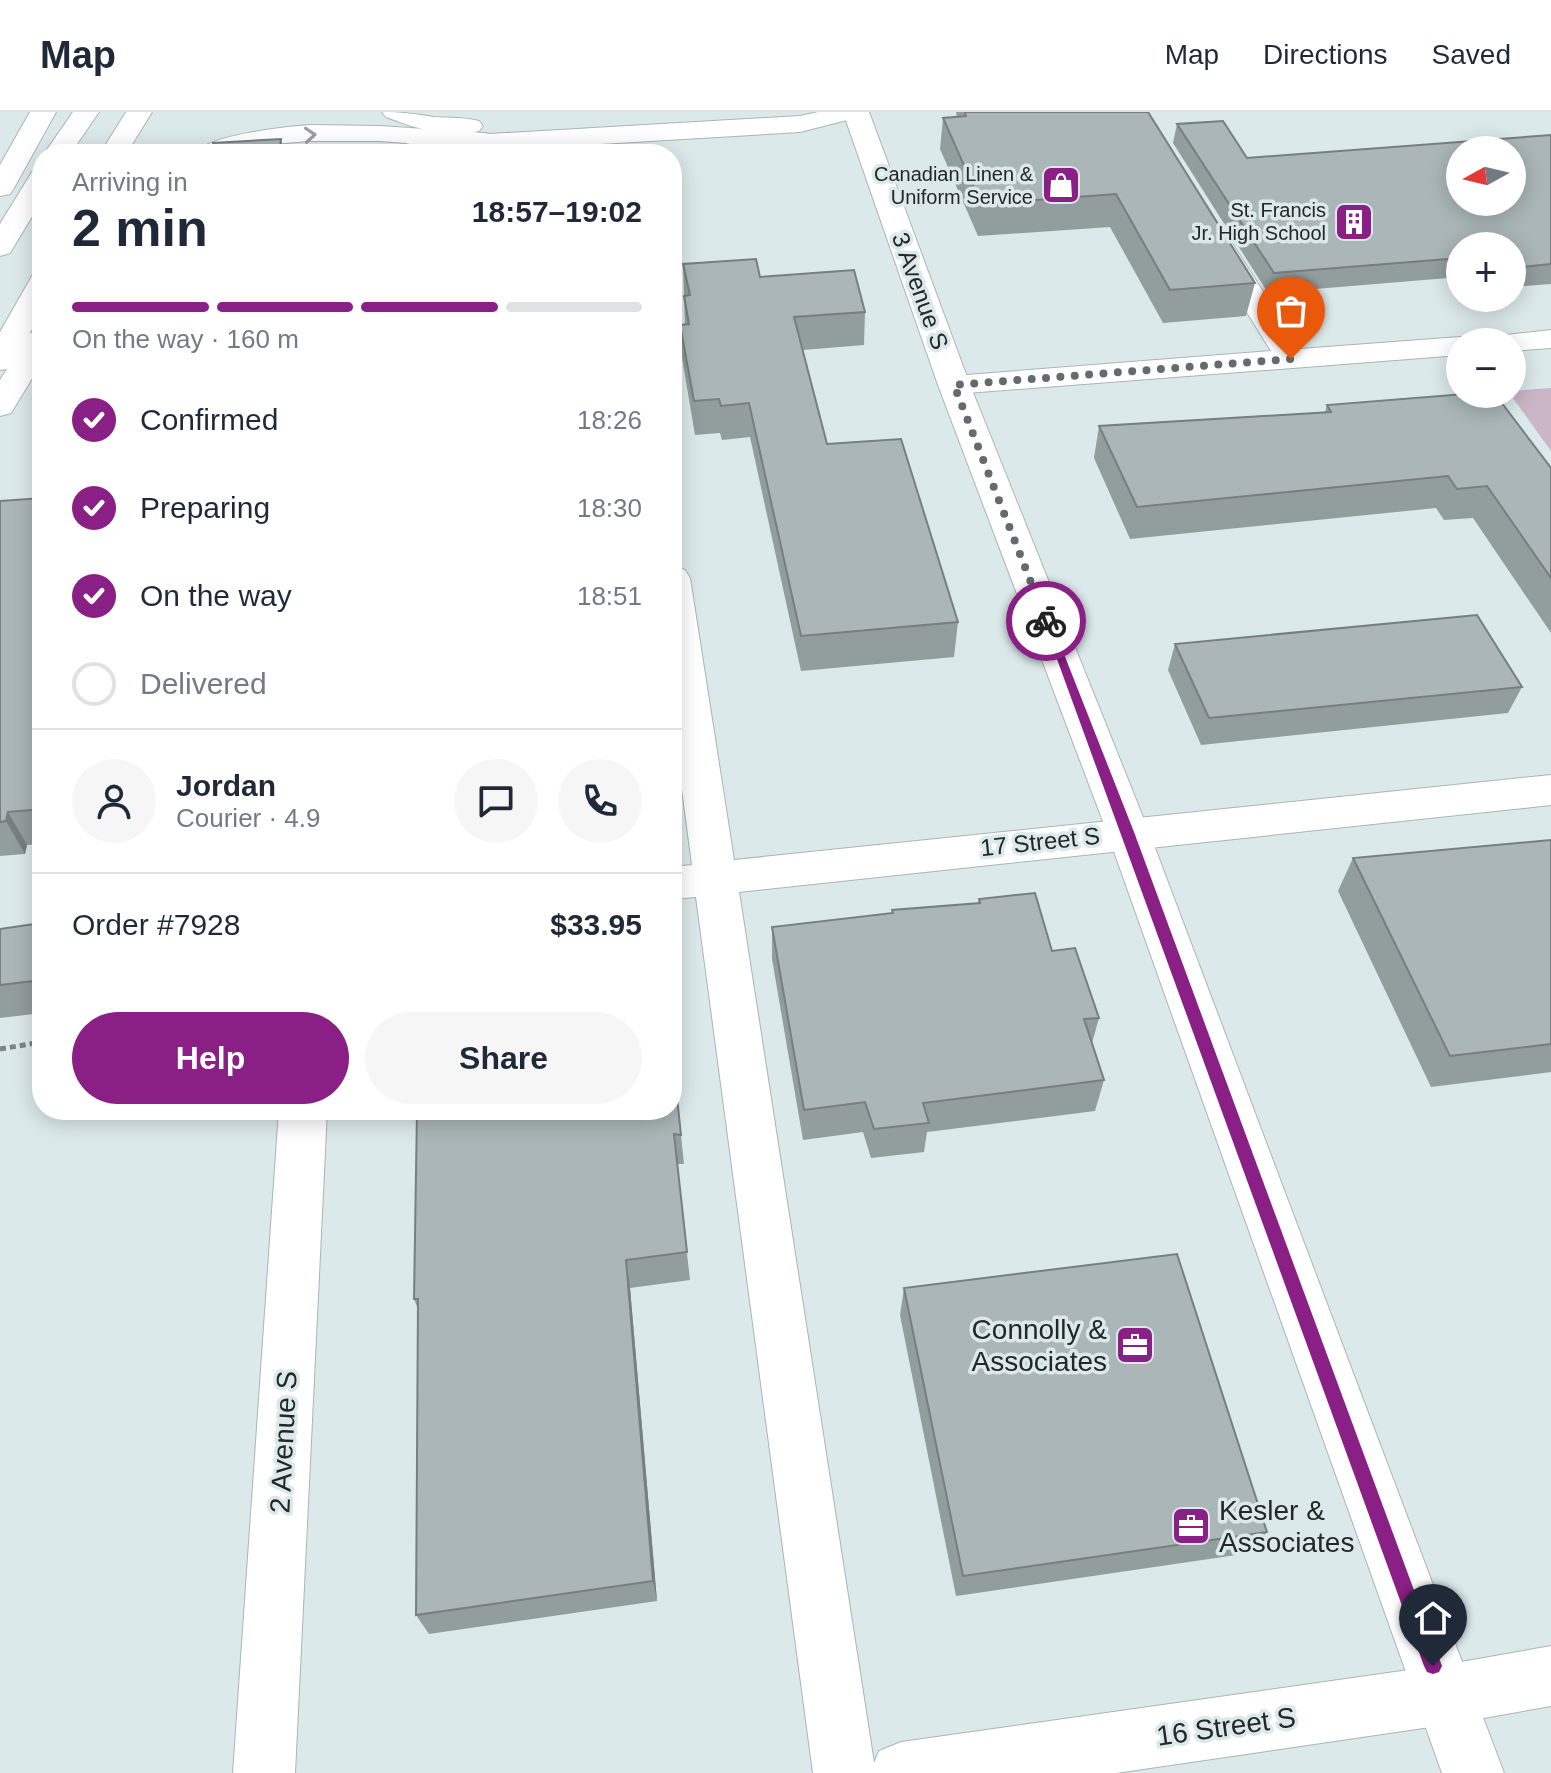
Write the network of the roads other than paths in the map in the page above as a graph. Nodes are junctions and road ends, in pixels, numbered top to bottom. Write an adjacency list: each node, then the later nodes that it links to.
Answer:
1 (43, 112): 17 (main road)
2 (79, 112): 12 (main road)
3 (86, 112): 13 (main road)
4 (139, 112): 14 (main road)
5 (340, 112): 9 (main road)
6 (395, 112): 9 (main road)
7 (748, 112): 10 (main road)
8 (853, 112): 10 (main road); 28 (main road, 3 Avenue S)
9 (427, 124): 10 (main road)
10 (605, 131): 11 (main road)
11 (485, 141): 15 (main road, one-way to 11); 16 (main road)
12 (62, 144)
13 (64, 144)
14 (119, 144)
15 (237, 144)
16 (450, 144)
17 (0, 188)
18 (32, 194): 20 (main road)
19 (1210, 229): 26 (main road)
20 (0, 247)
21 (32, 301): 27 (main road)
22 (1551, 339): 23 (main road)
23 (1526, 341)
24 (1446, 347): 26 (main road)
25 (32, 353): 29 (main road)
26 (1291, 359): 28 (main road)
27 (0, 361)
28 (954, 385): 32 (main road, 3 Avenue S)
29 (0, 406)
30 (682, 715): 33 (main road)
31 (1551, 790): 32 (main road, 17 Street S)
32 (1128, 832): 33 (main road, 17 Street S); 36 (main road, 3 Avenue S)
33 (694, 880): 38 (main road)
34 (302, 1120): 37 (main road, 2 Avenue S)
35 (1551, 1676): 36 (main road, 16 Street S)
36 (1444, 1695): 39 (main road, 16 Street S); 40 (main road, 3 Avenue S)
37 (264, 1773)
38 (844, 1773)
39 (901, 1773)
40 (1473, 1773)

